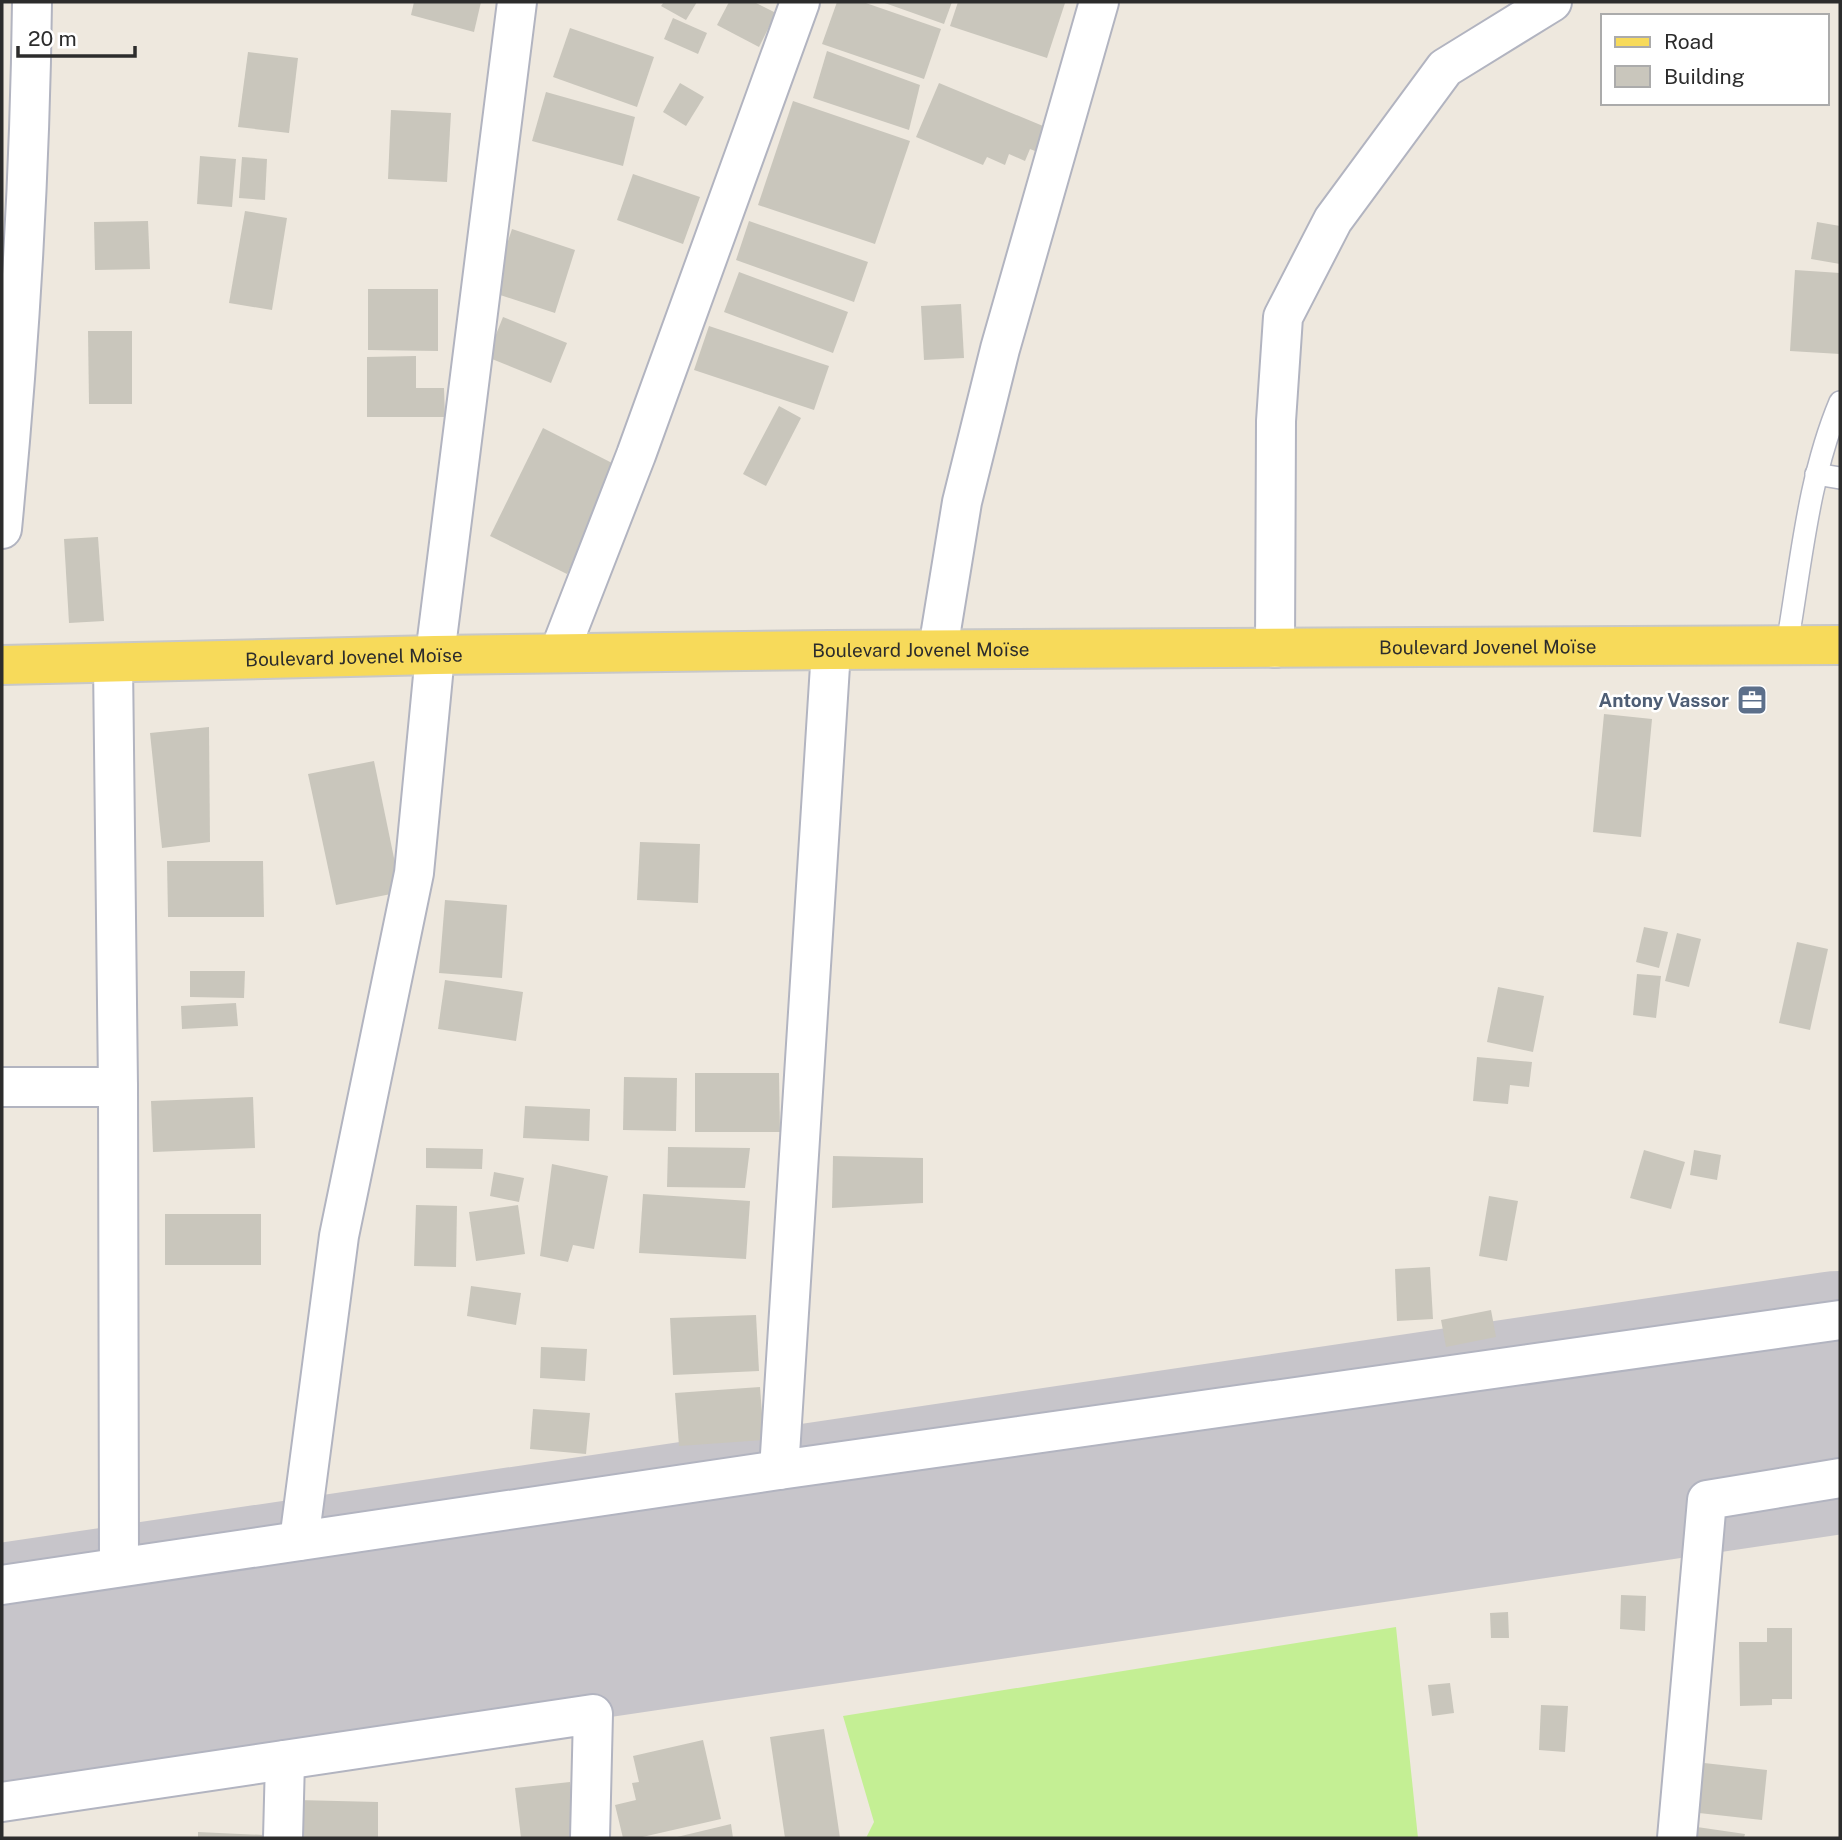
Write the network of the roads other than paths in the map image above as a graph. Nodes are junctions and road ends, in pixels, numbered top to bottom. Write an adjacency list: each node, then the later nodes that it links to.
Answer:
1 (32, 2): 6 (street)
2 (517, 2): 17 (street)
3 (800, 2): 16 (street)
4 (1099, 2): 15 (street)
5 (1552, 2): 13 (street)
6 (8, 387): 10 (street)
7 (1840, 402): 8 (lane)
8 (1816, 474): 9 (lane); 11 (lane)
9 (1840, 478)
10 (2, 529)
11 (1787, 645): 12 (main road, Boulevard Jovenel Moïse); 13 (main road, Boulevard Jovenel Moïse)
12 (1840, 645)
13 (1275, 648): 15 (main road, Boulevard Jovenel Moïse)
14 (831, 649): 15 (main road, Boulevard Jovenel Moïse); 16 (main road, Boulevard Jovenel Moïse); 23 (street)
15 (938, 649)
16 (559, 653): 17 (main road, Boulevard Jovenel Moïse)
17 (435, 655): 18 (main road, Boulevard Jovenel Moïse); 25 (street)
18 (113, 663): 19 (main road, Boulevard Jovenel Moïse); 21 (street)
19 (2, 665)
20 (2, 1087): 21 (street)
21 (118, 1087): 26 (street)
22 (1840, 1320): 23 (street)
23 (779, 1470): 25 (street)
24 (1840, 1478): 32 (street)
25 (299, 1541): 26 (street)
26 (119, 1567): 27 (street)
27 (2, 1585)
28 (285, 1760): 29 (street); 30 (street); 31 (street)
29 (2, 1802)
30 (283, 1838)
31 (590, 1838)
32 (1677, 1838)

